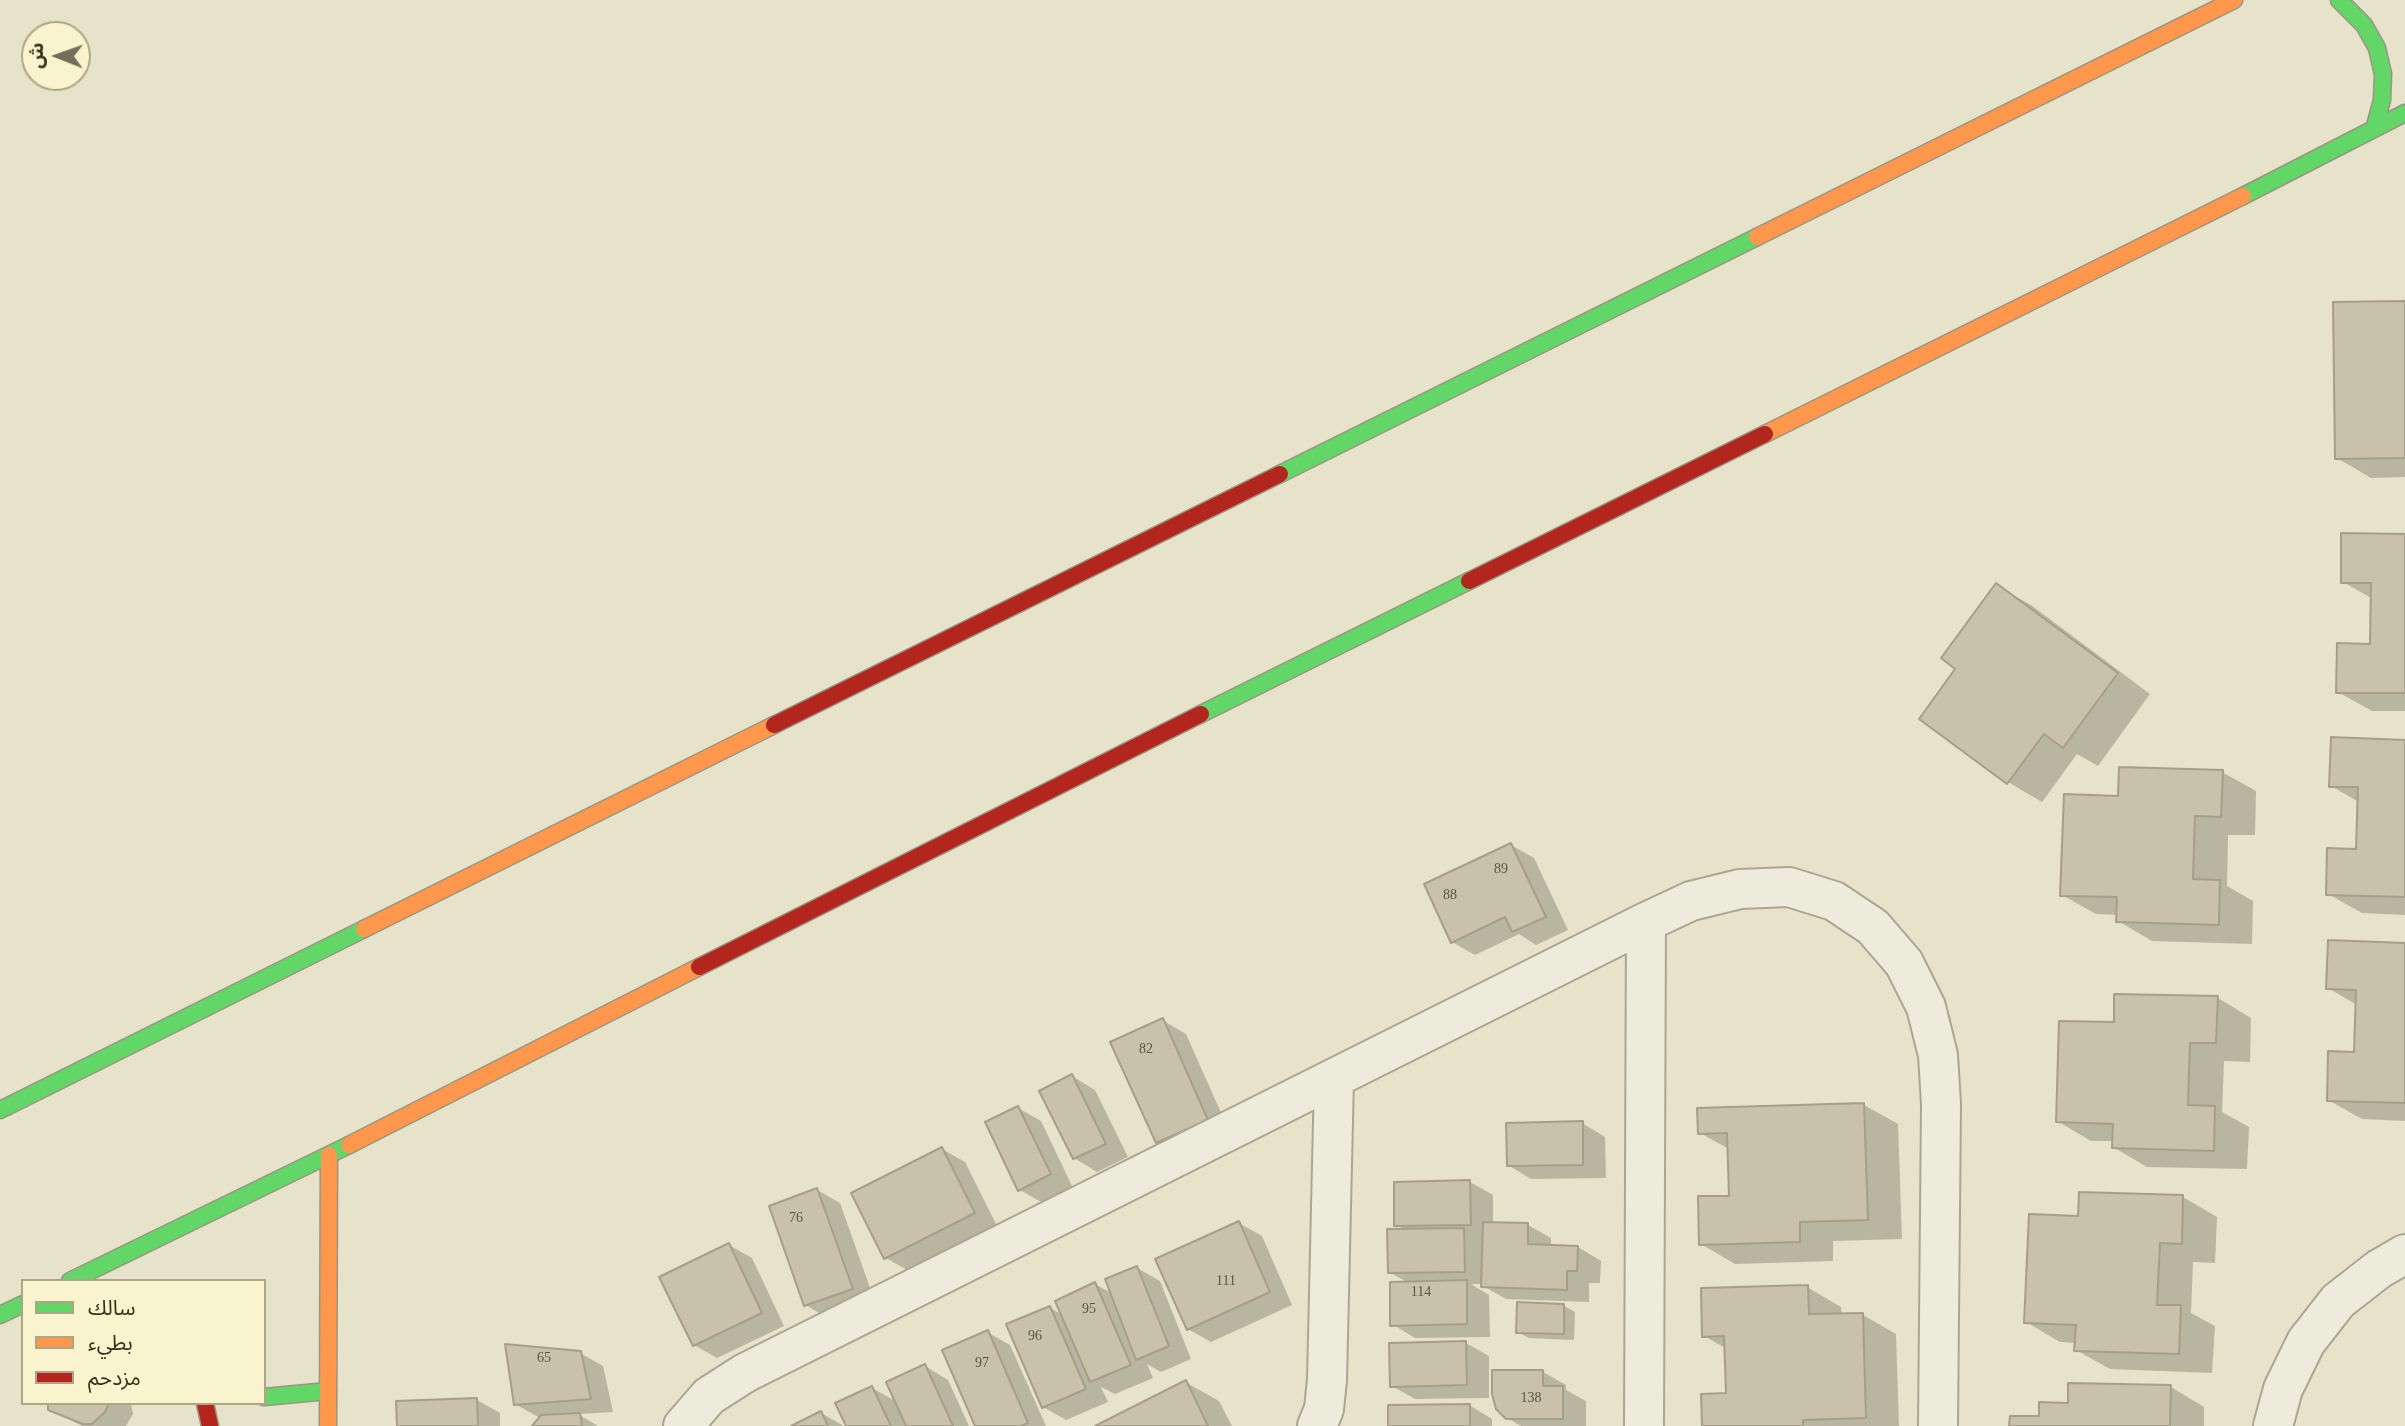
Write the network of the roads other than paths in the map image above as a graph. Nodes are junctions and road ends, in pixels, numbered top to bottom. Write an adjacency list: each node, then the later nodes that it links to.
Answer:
1 (2234, 0): 7 (street)
2 (2339, 0): 4 (street)
3 (2405, 113): 4 (street)
4 (2375, 126): 8 (street)
5 (1646, 922): 6 (street); 22 (street); 23 (street)
6 (1334, 1078): 20 (street); 21 (street)
7 (0, 1110)
8 (329, 1155): 10 (street); 15 (street)
9 (2405, 1255): 24 (street)
10 (91, 1270): 11 (street); 12 (street)
11 (74, 1279)
12 (105, 1279)
13 (21, 1305): 14 (street)
14 (0, 1315)
15 (328, 1391): 16 (street); 19 (street)
16 (266, 1397)
17 (205, 1405): 18 (street)
18 (210, 1426)
19 (328, 1426)
20 (683, 1426)
21 (1317, 1426)
22 (1644, 1426)
23 (1938, 1426)
24 (2273, 1426)

